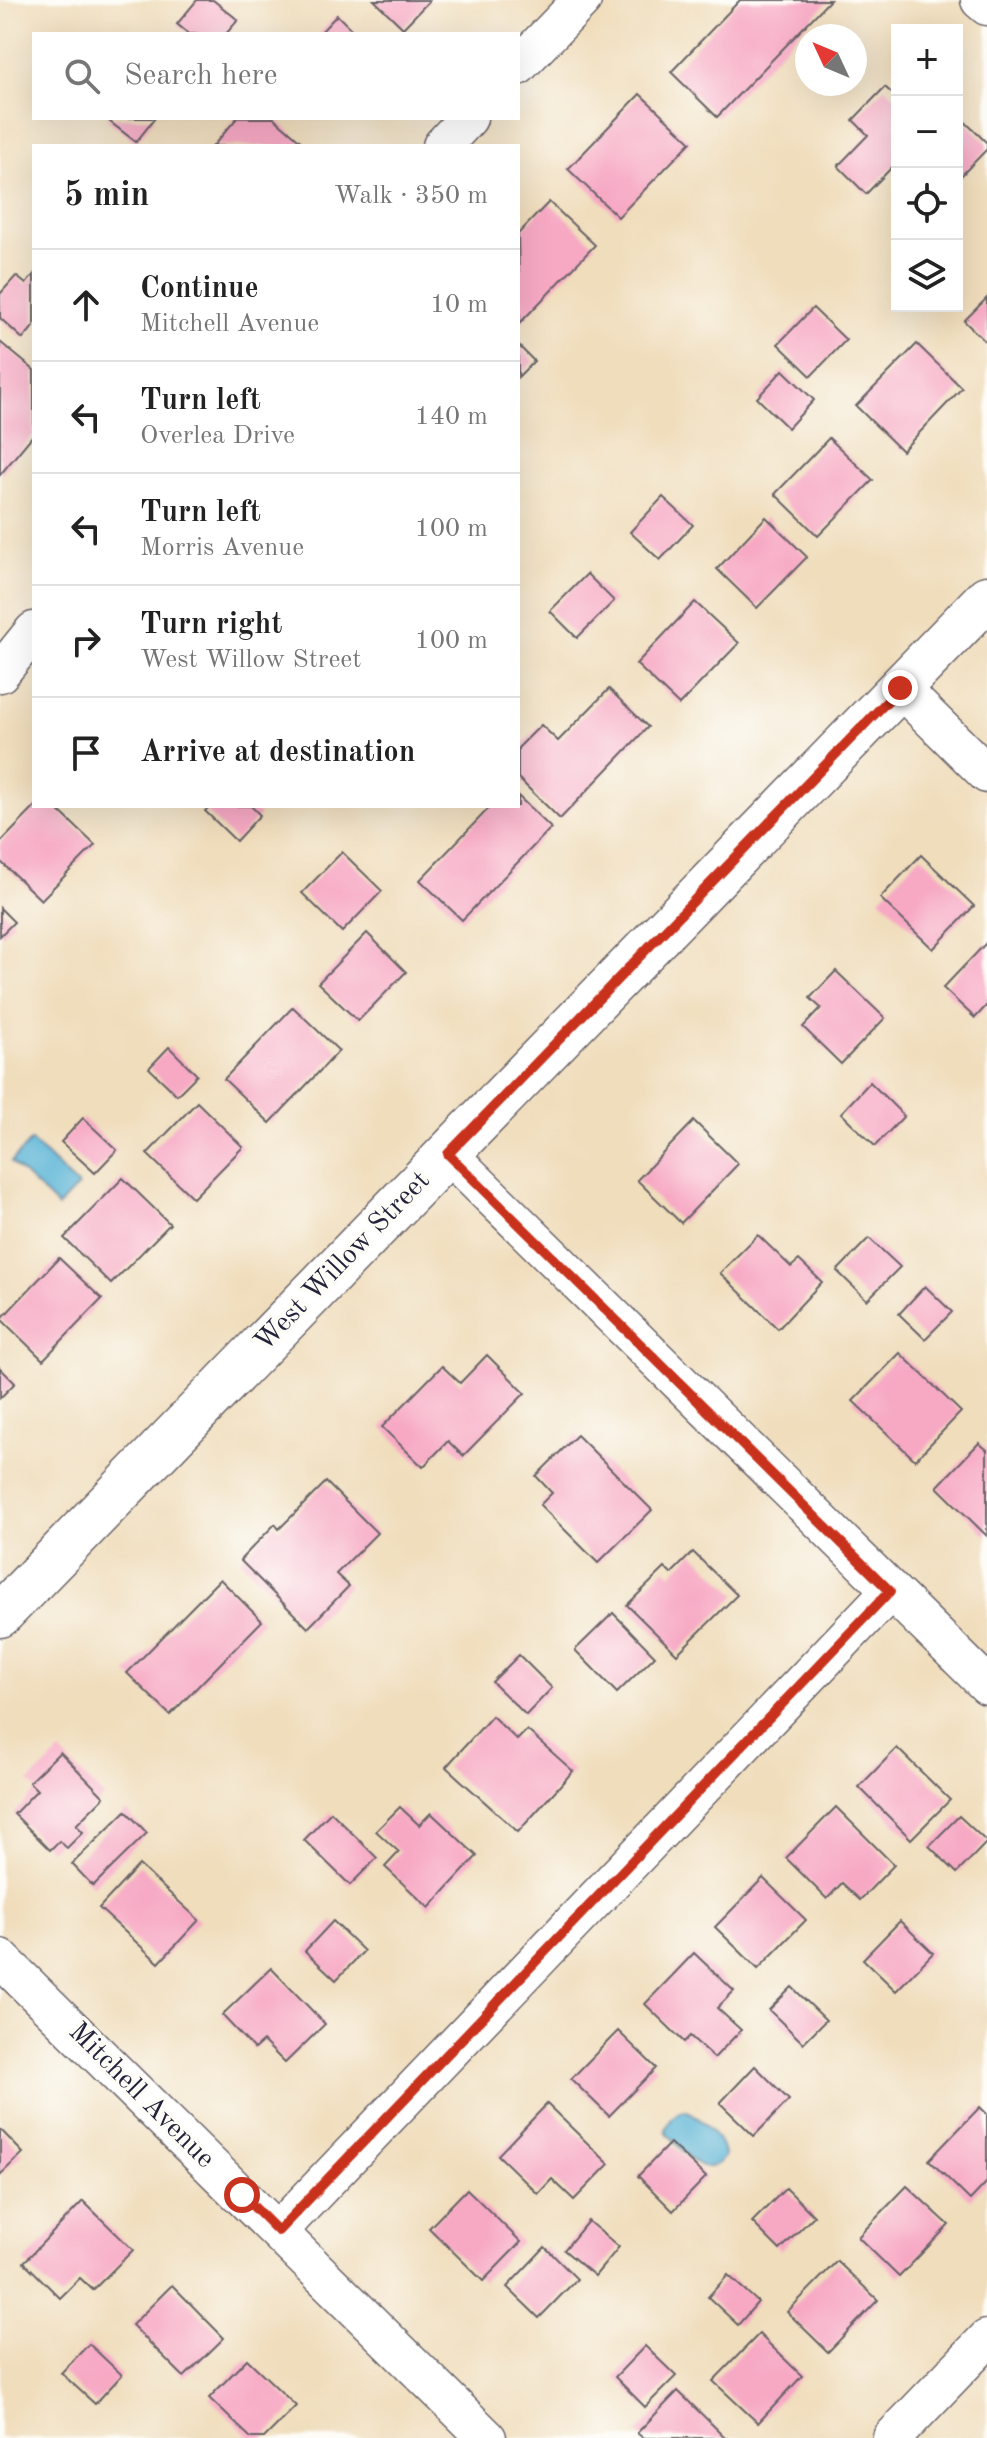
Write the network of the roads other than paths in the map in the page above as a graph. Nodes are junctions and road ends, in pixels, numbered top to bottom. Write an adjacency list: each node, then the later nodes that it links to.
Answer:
1 (582, 0): 4 (street)
2 (980, 0): 3 (street)
3 (987, 6)
4 (520, 64)
5 (466, 120): 6 (street)
6 (444, 144)
7 (987, 598): 10 (street, West Willow Street)
8 (32, 633): 9 (street)
9 (0, 673)
10 (900, 688): 11 (street); 12 (street, West Willow Street)
11 (987, 774)
12 (448, 1154): 13 (street); 14 (street, West Willow Street)
13 (890, 1591): 15 (street); 17 (street)
14 (0, 1615)
15 (987, 1685)
16 (0, 1958): 17 (street, Mitchell Avenue)
17 (278, 2231): 19 (street, Mitchell Avenue)
18 (987, 2339): 20 (street)
19 (487, 2438)
20 (892, 2438)

